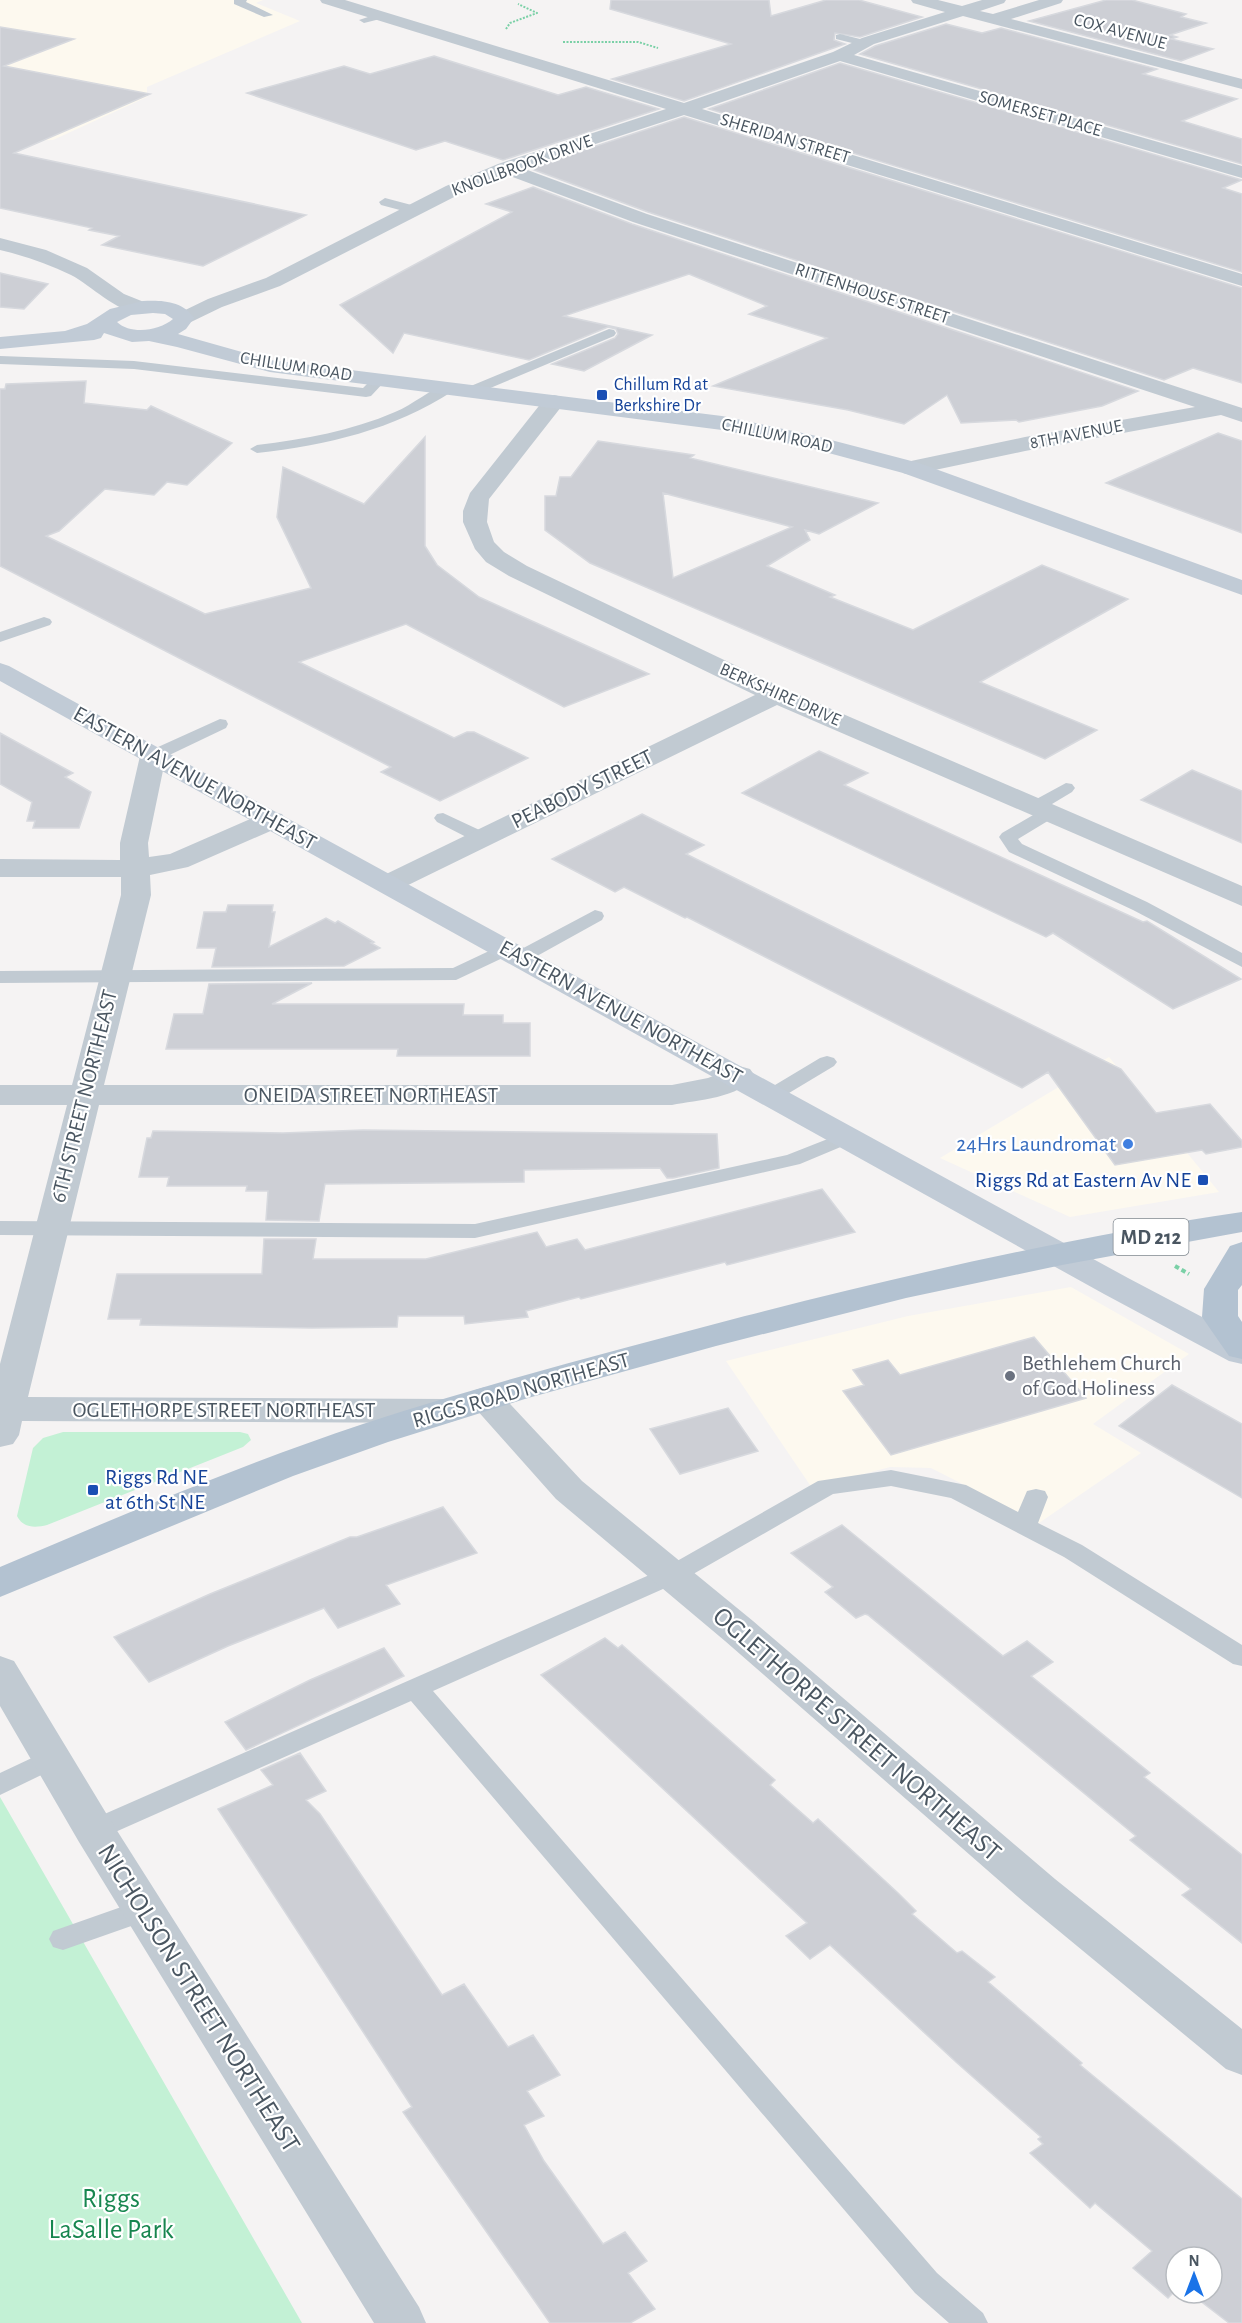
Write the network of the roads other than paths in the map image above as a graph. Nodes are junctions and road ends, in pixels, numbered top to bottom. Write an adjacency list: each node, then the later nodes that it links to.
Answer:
1 (242, 0): 7 (lane)
2 (328, 0): 15 (street, SHERIDAN STREET)
3 (919, 0): 6 (street, COX AVENUE)
4 (999, 0): 6 (street, KNOLLBROOK DRIVE)
5 (1055, 0): 8 (street, KNOLLBROOK DRIVE)
6 (961, 11): 8 (street, COX AVENUE); 10 (street, KNOLLBROOK DRIVE)
7 (268, 15)
8 (995, 20): 11 (street, KNOLLBROOK DRIVE); 13 (street, COX AVENUE)
9 (840, 37): 10 (lane)
10 (864, 43): 11 (street, KNOLLBROOK DRIVE)
11 (839, 56): 15 (street, KNOLLBROOK DRIVE); 17 (street, SOMERSET PLACE)
12 (1233, 65): 13 (street)
13 (1206, 75): 14 (street, COX AVENUE)
14 (1242, 84)
15 (688, 109): 16 (street, KNOLLBROOK DRIVE); 21 (street, SHERIDAN STREET)
16 (504, 168): 19 (street, KNOLLBROOK DRIVE); 31 (street, RITTENHOUSE STREET)
17 (1242, 172)
18 (385, 202): 19 (lane)
19 (415, 210): 23 (street, KNOLLBROOK DRIVE)
20 (0, 244): 22 (street)
21 (1242, 280)
22 (115, 317): 23 (street); 23 (street, CHILLUM ROAD); 25 (street)
23 (179, 324): 27 (street, CHILLUM ROAD)
24 (609, 333): 29 (lane)
25 (0, 343)
26 (0, 360): 27 (lane)
27 (380, 380): 28 (street, CHILLUM ROAD)
28 (448, 388): 29 (street, CHILLUM ROAD); 32 (lane)
29 (471, 391): 30 (street, CHILLUM ROAD)
30 (554, 402): 33 (street, CHILLUM ROAD); 38 (street, BERKSHIRE DRIVE)
31 (1235, 410): 33 (street, 8TH AVENUE)
32 (257, 449)
33 (911, 468): 34 (street, CHILLUM ROAD)
34 (1242, 588)
35 (44, 622): 36 (lane)
36 (0, 638)
37 (0, 671): 40 (street, EASTERN AVENUE NORTHEAST)
38 (776, 694): 42 (street, BERKSHIRE DRIVE); 45 (street, PEABODY STREET)
39 (220, 724): 40 (lane)
40 (153, 756): 44 (street, EASTERN AVENUE NORTHEAST); 47 (street, 6TH STREET NORTHEAST)
41 (1066, 788): 42 (lane)
42 (1043, 809): 49 (street, BERKSHIRE DRIVE); 52 (lane)
43 (443, 818): 45 (lane)
44 (272, 820): 47 (street); 48 (street, EASTERN AVENUE NORTHEAST)
45 (482, 838): 48 (street, PEABODY STREET)
46 (0, 867): 47 (street)
47 (134, 867): 54 (street, 6TH STREET NORTHEAST)
48 (388, 884): 51 (street, EASTERN AVENUE NORTHEAST)
49 (1242, 897)
50 (595, 916): 51 (lane)
51 (513, 953): 54 (lane); 56 (street, EASTERN AVENUE NORTHEAST)
52 (1242, 961)
53 (0, 977): 54 (lane)
54 (114, 977): 58 (street, 6TH STREET NORTHEAST)
55 (827, 1062): 59 (lane)
56 (739, 1076): 58 (street, ONEIDA STREET NORTHEAST); 59 (street, EASTERN AVENUE NORTHEAST)
57 (0, 1095): 58 (street, ONEIDA STREET NORTHEAST)
58 (84, 1095): 63 (street, 6TH STREET NORTHEAST)
59 (772, 1095): 60 (street, EASTERN AVENUE NORTHEAST)
60 (848, 1137): 63 (lane); 65 (street, EASTERN AVENUE NORTHEAST)
61 (1242, 1222): 65 (main road, MD 212)
62 (0, 1228): 63 (lane)
63 (51, 1228): 69 (street, 6TH STREET NORTHEAST)
64 (1242, 1253): 66 (main road)
65 (1061, 1255): 66 (street, EASTERN AVENUE NORTHEAST); 67 (main road, RIGGS ROAD NORTHEAST)
66 (1242, 1350)
67 (485, 1399): 68 (main road, RIGGS ROAD NORTHEAST); 72 (street, OGLETHORPE STREET NORTHEAST)
68 (447, 1411): 69 (street, OGLETHORPE STREET NORTHEAST); 73 (main road, RIGGS ROAD NORTHEAST)
69 (2, 1418)
70 (1036, 1497): 71 (lane)
71 (1024, 1526): 72 (lane); 74 (lane)
72 (672, 1575): 76 (lane); 82 (street, OGLETHORPE STREET NORTHEAST)
73 (0, 1583)
74 (1242, 1657)
75 (0, 1671): 77 (street, NICHOLSON STREET NORTHEAST)
76 (415, 1688): 79 (lane); 84 (lane)
77 (51, 1758): 78 (lane); 79 (street, NICHOLSON STREET NORTHEAST)
78 (0, 1785)
79 (94, 1830): 80 (street, NICHOLSON STREET NORTHEAST)
80 (144, 1910): 81 (lane); 83 (street, NICHOLSON STREET NORTHEAST)
81 (63, 1939)
82 (1242, 2056)
83 (401, 2323)
84 (972, 2323)

